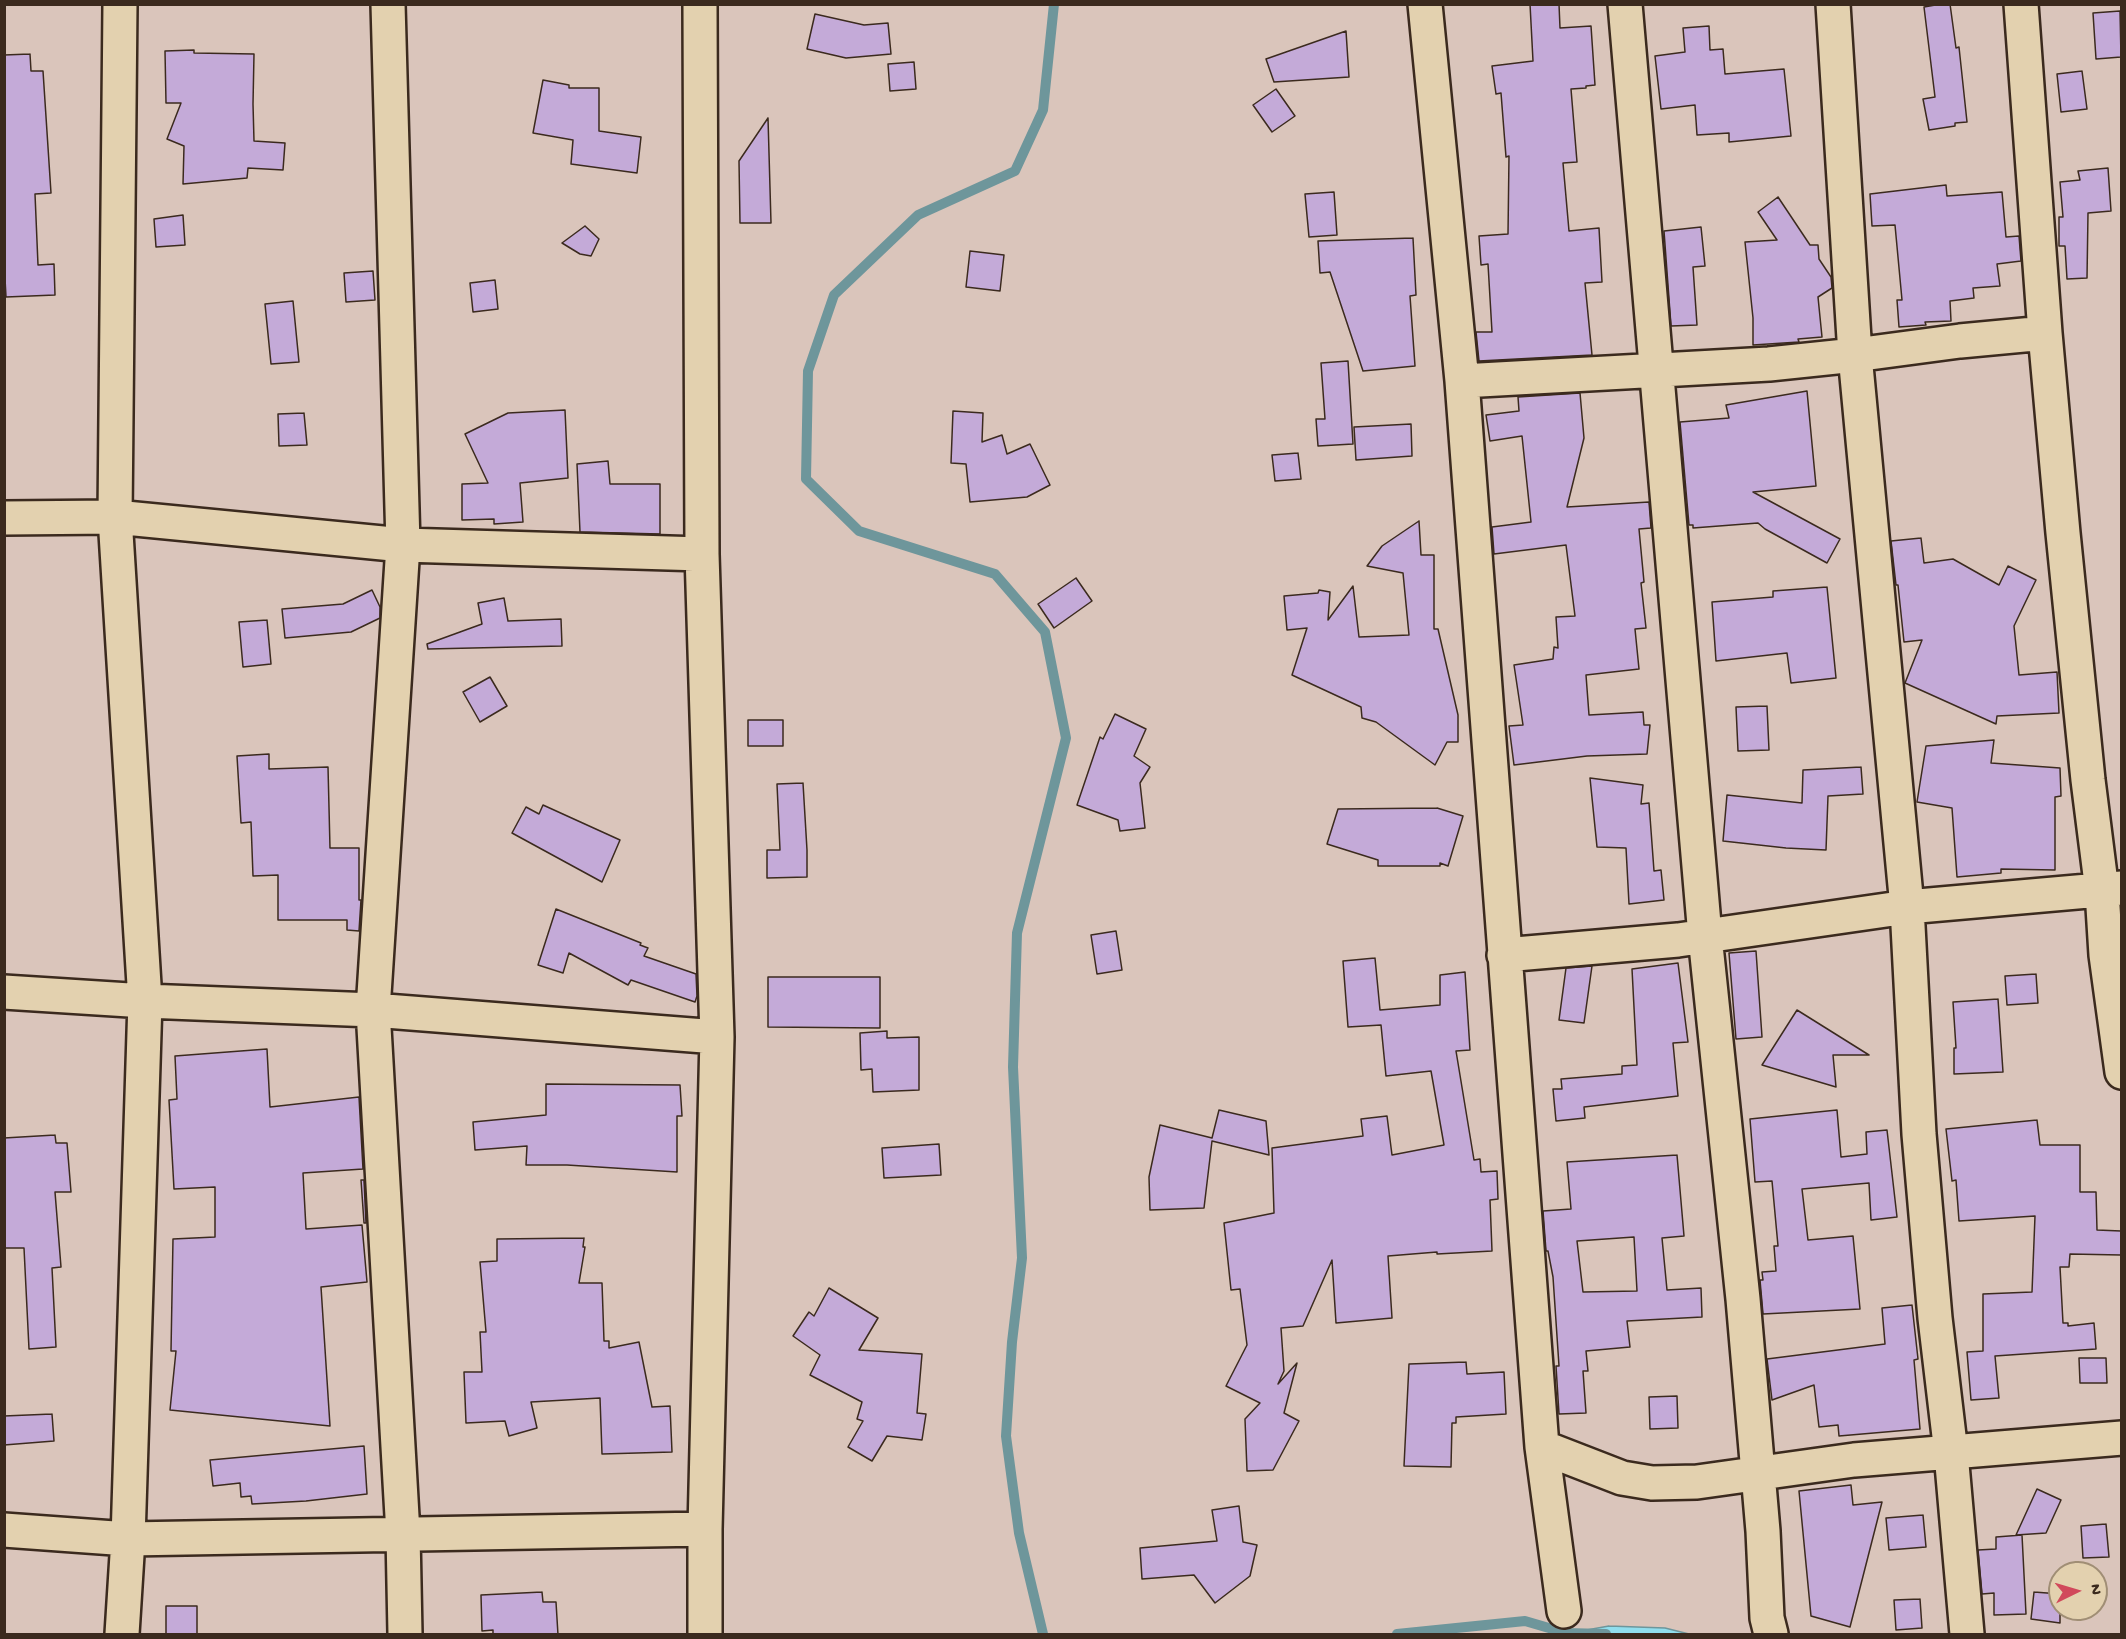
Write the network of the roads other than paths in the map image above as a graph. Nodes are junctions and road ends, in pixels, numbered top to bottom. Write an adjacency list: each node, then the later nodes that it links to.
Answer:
1 (120, 4): 12 (street)
2 (388, 4): 14 (street)
3 (700, 4): 15 (street)
4 (1425, 4): 11 (street)
5 (1625, 4): 10 (street)
6 (1833, 4): 9 (street)
7 (2021, 4): 8 (street)
8 (2045, 333): 9 (street); 16 (street)
9 (1855, 355): 10 (street); 17 (street)
10 (1657, 372): 11 (street); 18 (street)
11 (1462, 381): 19 (street)
12 (115, 517): 13 (street); 14 (street); 21 (street)
13 (4, 518)
14 (403, 545): 15 (street); 22 (street)
15 (702, 554): 23 (street)
16 (2112, 889): 17 (street); 24 (street)
17 (1908, 907): 18 (street); 27 (street)
18 (1706, 936): 19 (street); 28 (street)
19 (1504, 955): 26 (street)
20 (4, 992): 21 (street)
21 (145, 1001): 22 (street); 32 (street)
22 (373, 1010): 23 (street); 31 (street)
23 (717, 1037): 29 (street)
24 (2121, 1072)
25 (2121, 1438): 27 (street)
26 (1542, 1447): 28 (street); 33 (street)
27 (1951, 1453): 28 (street); 38 (street)
28 (1758, 1473): 37 (street)
29 (705, 1529): 31 (street); 36 (street)
30 (4, 1530): 32 (street)
31 (403, 1534): 32 (street); 35 (street)
32 (128, 1539): 34 (street)
33 (1564, 1611)
34 (122, 1635)
35 (405, 1635)
36 (705, 1635)
37 (1771, 1635)
38 (1967, 1635)

